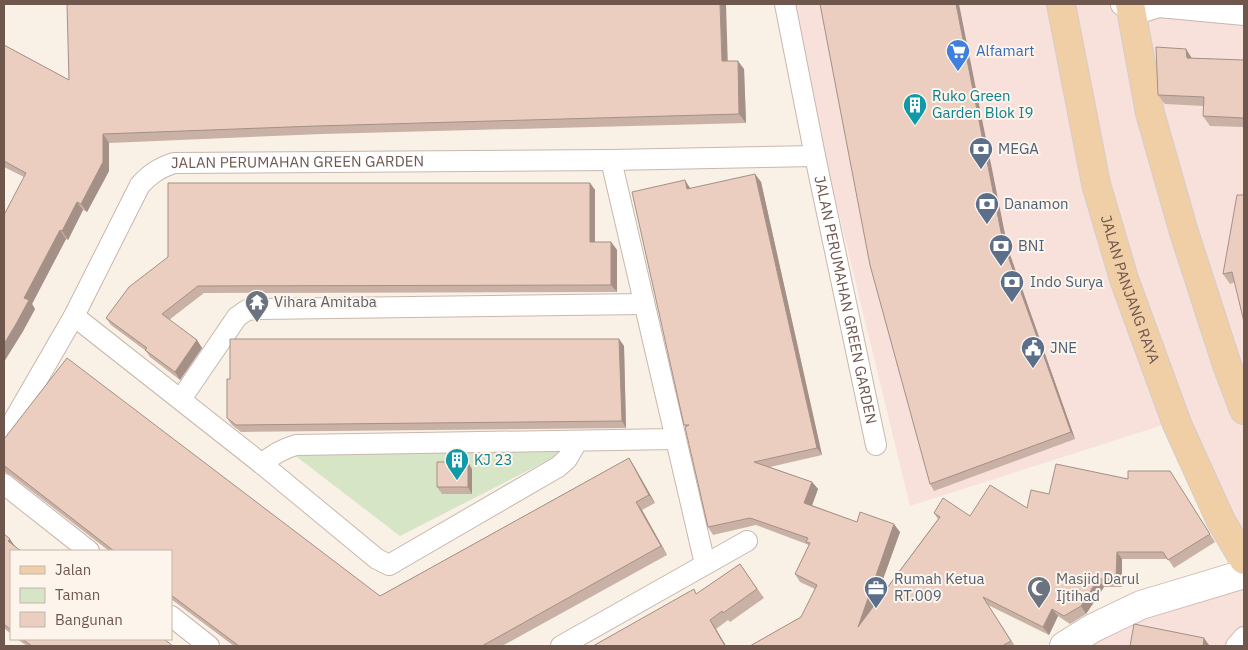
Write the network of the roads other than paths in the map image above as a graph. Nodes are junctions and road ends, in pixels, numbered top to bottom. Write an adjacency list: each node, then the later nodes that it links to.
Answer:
1 (785, 4): 5 (street, JALAN PERUMAHAN GREEN GARDEN)
2 (1060, 4): 19 (main road, JALAN PANJANG RAYA)
3 (1139, 6): 4 (street); 10 (main road)
4 (1244, 15)
5 (814, 156): 6 (street, JALAN PERUMAHAN GREEN GARDEN); 14 (street, JALAN PERUMAHAN GREEN GARDEN)
6 (611, 160): 7 (street); 8 (street, JALAN PERUMAHAN GREEN GARDEN)
7 (644, 304): 9 (street); 12 (street)
8 (74, 316): 9 (street); 11 (street, JALAN PERUMAHAN GREEN GARDEN)
9 (181, 399): 15 (street)
10 (1244, 410)
11 (4, 438)
12 (675, 439): 13 (street); 20 (street)
13 (577, 442): 15 (street); 15 (street)
14 (876, 445)
15 (262, 464)
16 (4, 484): 18 (street)
17 (747, 541): 20 (street)
18 (88, 550)
19 (1244, 560)
20 (704, 564): 25 (street)
21 (1244, 574): 26 (street)
22 (172, 617): 24 (street)
23 (1244, 636): 27 (street)
24 (209, 646)
25 (561, 646)
26 (1064, 646)
27 (1236, 646)

